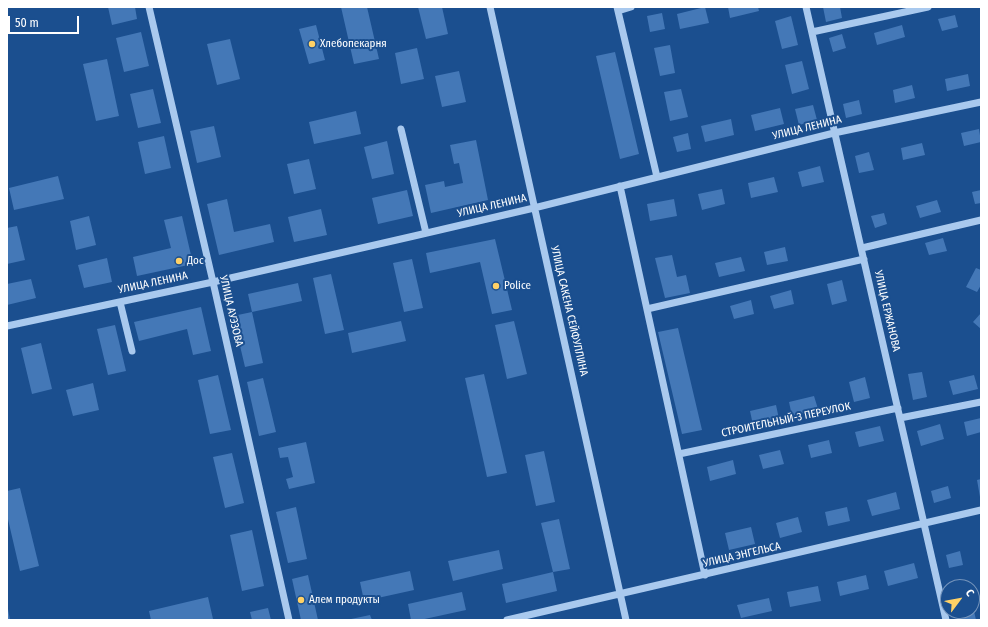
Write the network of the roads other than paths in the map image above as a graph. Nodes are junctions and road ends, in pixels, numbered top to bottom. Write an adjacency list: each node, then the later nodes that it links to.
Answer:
1 (149, 7): 18 (street, УЛИЦА АУЭЗОВА)
2 (490, 7): 13 (street, УЛИЦА САКЕНА СЕЙФУЛЛИНА)
3 (631, 7): 6 (street)
4 (806, 7): 7 (street, УЛИЦА ЕРЖАНОВА)
5 (928, 7): 7 (street)
6 (618, 9): 11 (street)
7 (812, 32): 10 (street, УЛИЦА ЕРЖАНОВА)
8 (981, 102): 10 (street, УЛИЦА ЛЕНИНА)
9 (401, 129): 15 (street)
10 (834, 133): 11 (street, УЛИЦА ЛЕНИНА); 16 (street, УЛИЦА ЕРЖАНОВА)
11 (657, 177): 12 (street, УЛИЦА ЛЕНИНА)
12 (620, 186): 13 (street, УЛИЦА ЛЕНИНА); 20 (street)
13 (534, 208): 15 (street, УЛИЦА ЛЕНИНА); 30 (street, УЛИЦА САКЕНА СЕЙФУЛЛИНА)
14 (981, 220): 16 (street)
15 (426, 233): 18 (street, УЛИЦА ЛЕНИНА)
16 (862, 248): 17 (street, УЛИЦА ЕРЖАНОВА)
17 (864, 259): 20 (street); 24 (street, УЛИЦА ЕРЖАНОВА)
18 (213, 282): 19 (street, УЛИЦА ЛЕНИНА); 31 (street, УЛИЦА АУЭЗОВА)
19 (120, 302): 21 (street, УЛИЦА ЛЕНИНА); 22 (street)
20 (647, 309): 26 (street)
21 (7, 326)
22 (132, 351)
23 (981, 402): 25 (street)
24 (898, 408): 25 (street, УЛИЦА ЕРЖАНОВА); 26 (street, СТРОИТЕЛЬНЫЙ-3 ПЕРЕУЛОК)
25 (900, 418): 28 (street, УЛИЦА ЕРЖАНОВА)
26 (679, 454): 29 (street)
27 (981, 510): 28 (street, УЛИЦА ЭНГЕЛЬСА)
28 (925, 524): 29 (street, УЛИЦА ЭНГЕЛЬСА); 34 (street, УЛИЦА ЕРЖАНОВА)
29 (705, 575): 30 (street, УЛИЦА ЭНГЕЛЬСА)
30 (620, 595): 32 (street, УЛИЦА ЭНГЕЛЬСА); 33 (street, УЛИЦА САКЕНА СЕЙФУЛЛИНА)
31 (289, 620)
32 (507, 620)
33 (626, 620)
34 (946, 620)

